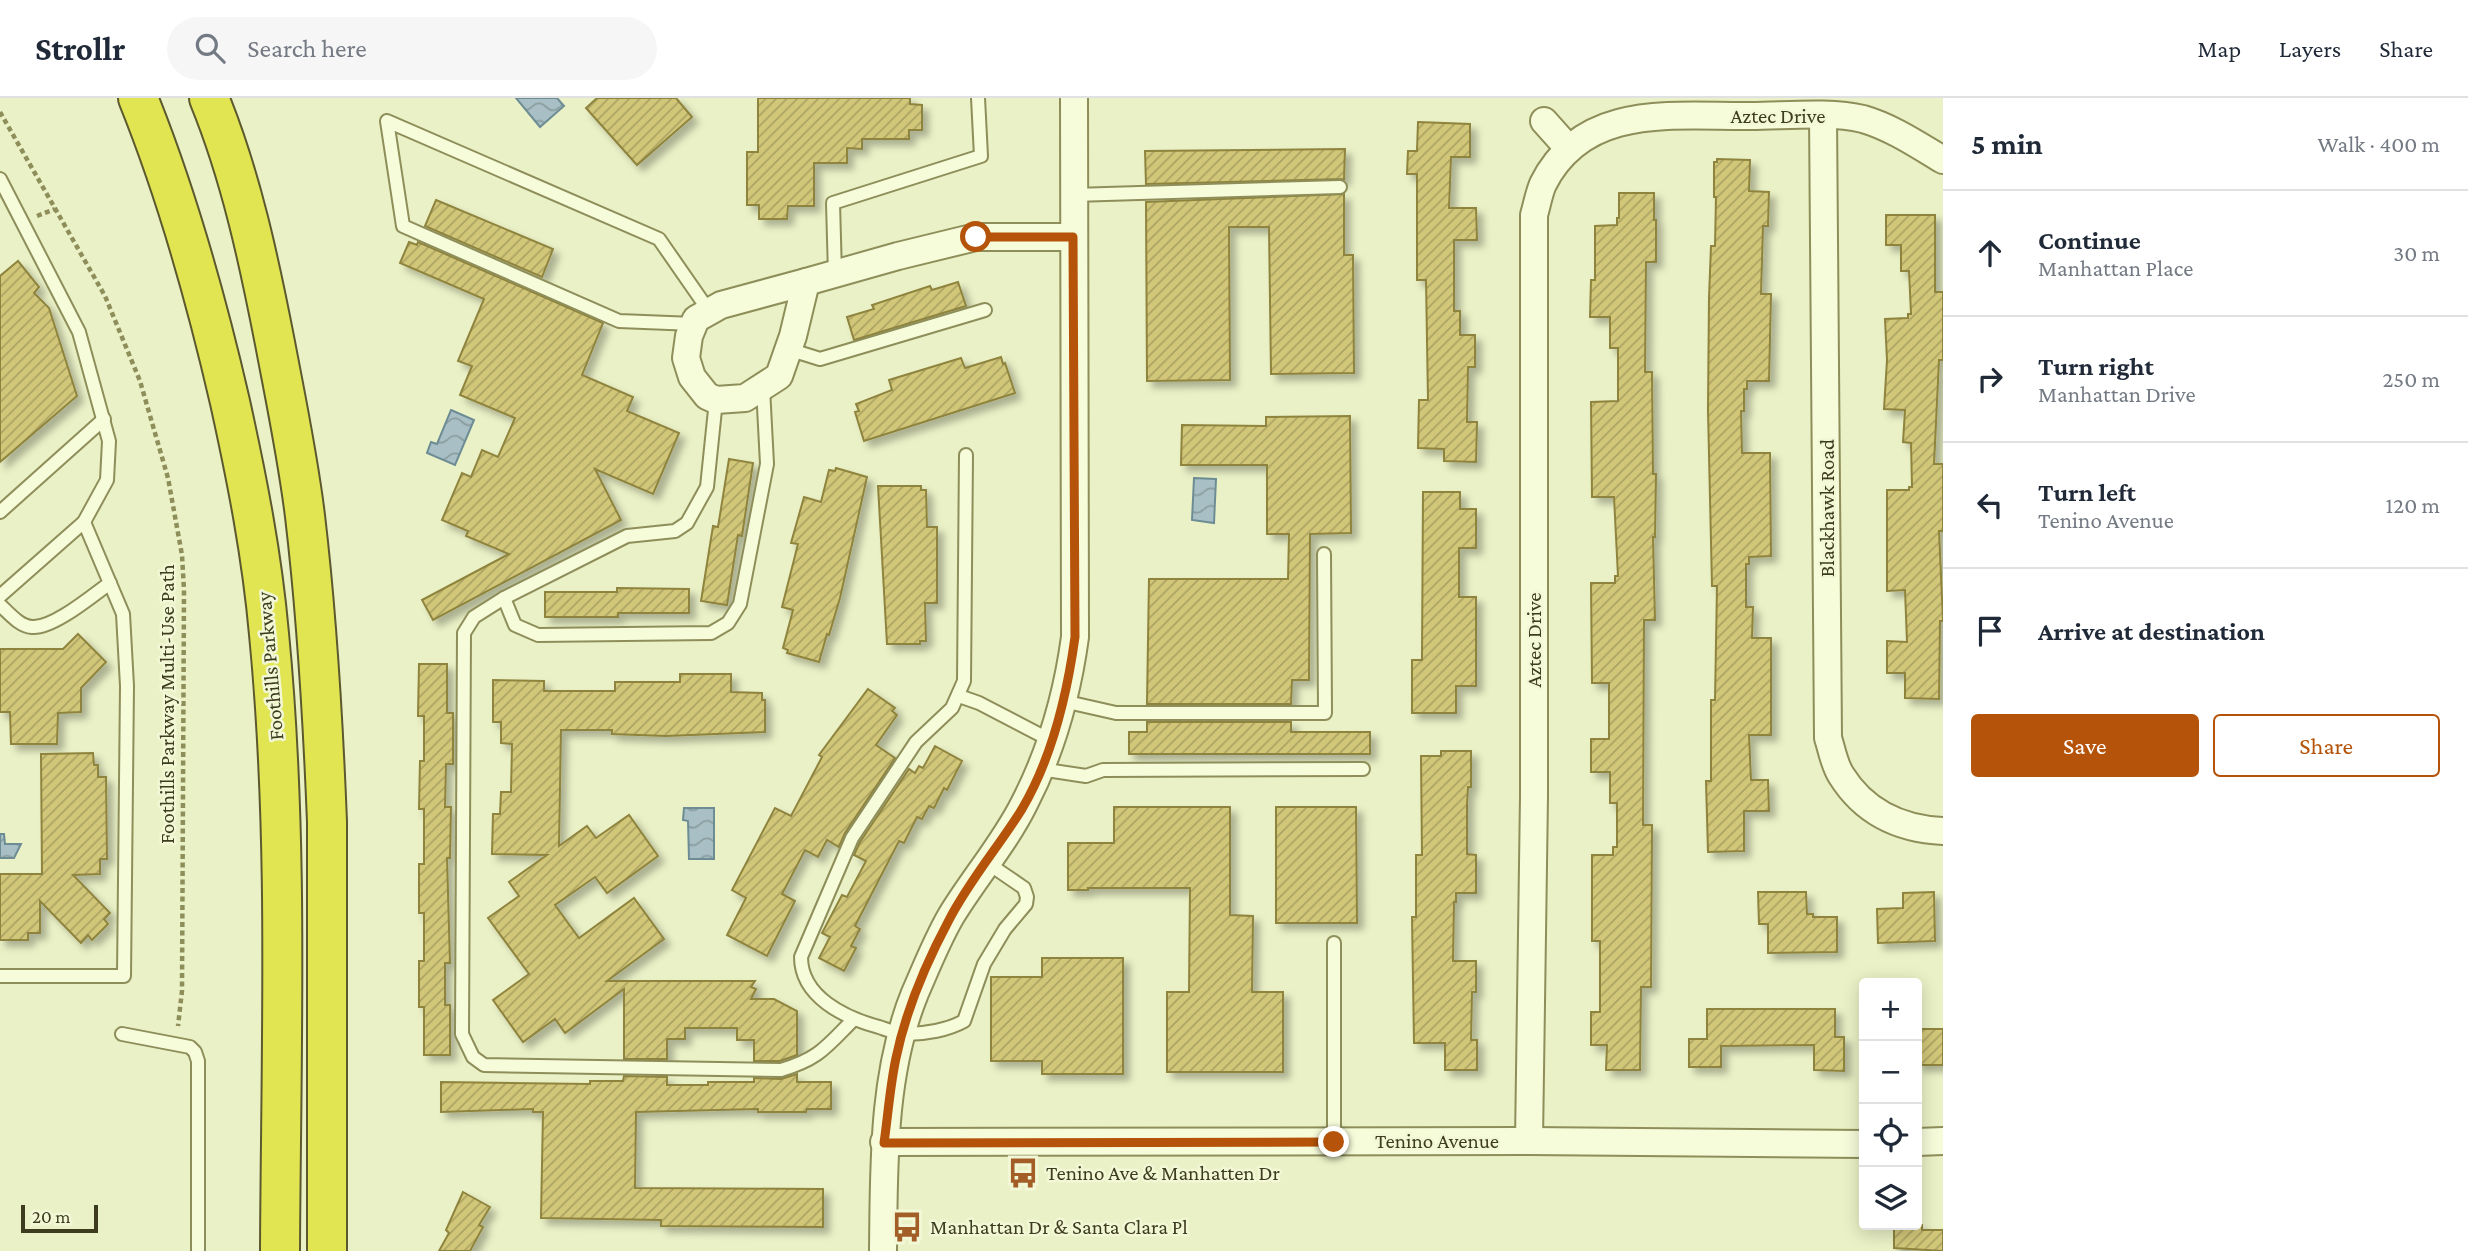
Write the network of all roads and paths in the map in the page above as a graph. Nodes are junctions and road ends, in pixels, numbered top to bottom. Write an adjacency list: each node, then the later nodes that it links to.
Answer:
1 (138, 98): 50 (highway, Foothills Parkway)
2 (209, 98): 51 (highway)
3 (978, 98): 14 (lane)
4 (1074, 98): 12 (street)
5 (0, 112): 42 (path, Foothills Parkway Multi-Use Path)
6 (1823, 115): 8 (street, Aztec Drive); 9 (street, Aztec Drive); 35 (street, Blackhawk Road)
7 (1544, 121): 8 (street)
8 (1569, 149): 43 (street, Aztec Drive)
9 (1943, 160)
10 (0, 178): 21 (lane)
11 (1340, 187): 12 (lane)
12 (1073, 195): 13 (street)
13 (1073, 237): 14 (street); 31 (street)
14 (835, 274): 15 (street)
15 (806, 282): 17 (street); 18 (street)
16 (985, 310): 18 (lane)
17 (701, 318): 17 (lane); 20 (street)
18 (788, 349): 19 (street)
19 (763, 388): 20 (street); 28 (lane)
20 (716, 400): 28 (lane)
21 (104, 419): 23 (lane); 24 (lane)
22 (966, 455): 30 (lane)
23 (0, 512)
24 (84, 522): 26 (lane); 27 (lane)
25 (1324, 554): 31 (lane)
26 (110, 583): 29 (lane); 38 (lane)
27 (0, 596)
28 (504, 598): 39 (lane)
29 (0, 605)
30 (959, 696): 32 (lane); 39 (lane)
31 (1063, 701): 32 (street)
32 (1052, 741): 33 (street)
33 (1040, 769): 34 (lane); 36 (street)
34 (1363, 769)
35 (1943, 831)
36 (986, 862): 41 (street); 41 (lane)
37 (1334, 943): 44 (lane)
38 (0, 976)
39 (854, 1019): 41 (lane)
40 (122, 1034): 42 (lane)
41 (903, 1034): 47 (street)
42 (177, 1045): 49 (lane)
43 (1530, 1141): 44 (street, Tenino Avenue); 48 (street, Tenino Avenue)
44 (1334, 1142): 47 (street, Tenino Avenue)
45 (1922, 1142): 46 (street)
46 (1943, 1142)
47 (884, 1143): 52 (street)
48 (1859, 1143)
49 (198, 1251)
50 (280, 1251)
51 (327, 1251)
52 (883, 1251)

